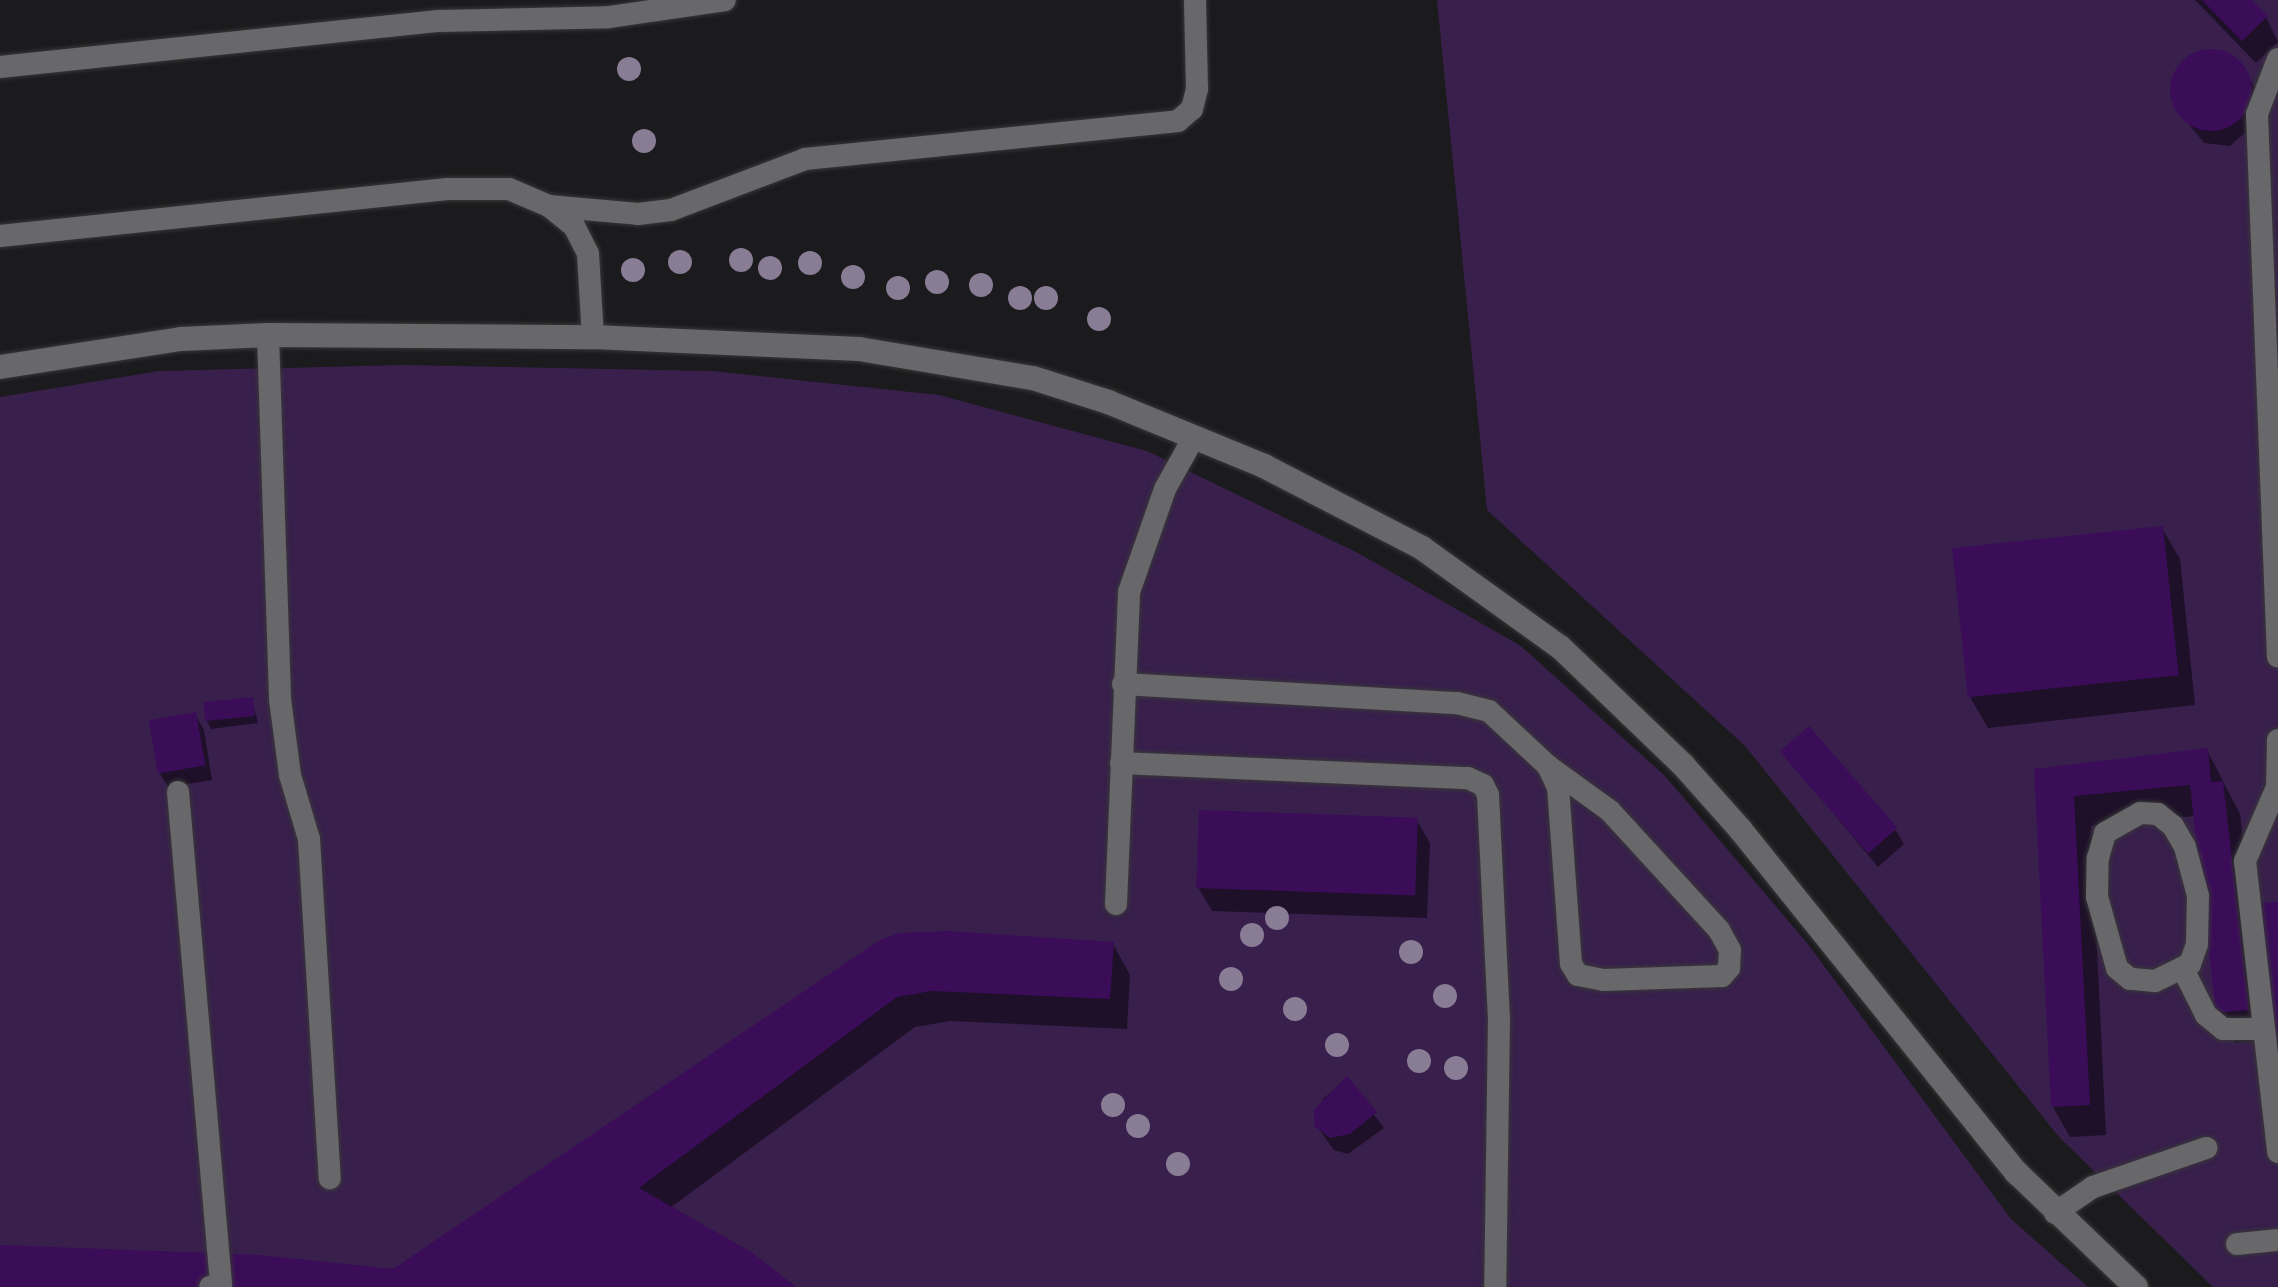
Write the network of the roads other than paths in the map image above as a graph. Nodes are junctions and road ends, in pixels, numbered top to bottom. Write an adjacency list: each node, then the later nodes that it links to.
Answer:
1 (725, 0): 4 (lane)
2 (1195, 0): 5 (lane)
3 (2278, 59): 11 (lane)
4 (0, 67)
5 (549, 206): 6 (lane); 8 (lane)
6 (0, 236)
7 (268, 335): 8 (main road); 9 (main road); 22 (lane)
8 (593, 337): 10 (main road)
9 (0, 367)
10 (1194, 437): 12 (lane); 23 (main road)
11 (2278, 657)
12 (1123, 684): 14 (lane); 15 (lane)
13 (2278, 740): 19 (lane)
14 (1121, 763): 17 (lane); 27 (lane)
15 (1548, 766): 15 (lane)
16 (178, 792): 26 (lane)
17 (1116, 904)
18 (2183, 969): 18 (lane); 19 (lane)
19 (2261, 1029): 21 (lane)
20 (2206, 1148): 23 (lane)
21 (2278, 1152)
22 (330, 1178)
23 (2055, 1213): 28 (main road)
24 (2278, 1240): 25 (lane)
25 (2237, 1244)
26 (210, 1287)
27 (1495, 1287)
28 (2136, 1287)

